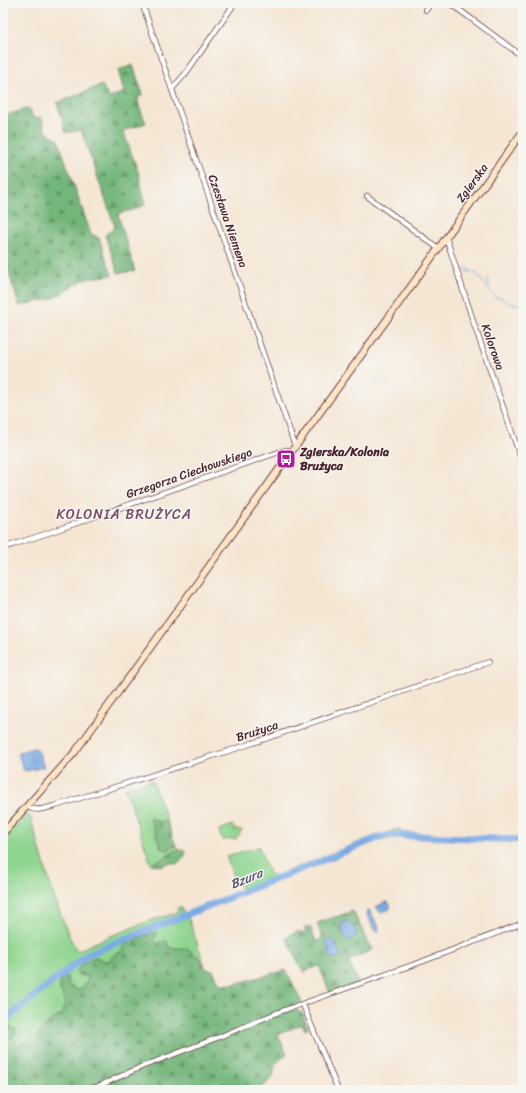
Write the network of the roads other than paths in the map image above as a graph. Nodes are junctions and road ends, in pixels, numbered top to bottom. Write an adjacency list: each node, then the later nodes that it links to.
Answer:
1 (142, 3): 7 (street, Czesława Niemena)
2 (235, 3): 7 (street)
3 (432, 3): 5 (street)
4 (450, 3): 6 (street)
5 (426, 10)
6 (523, 57)
7 (172, 89): 12 (street, Czesława Niemena)
8 (523, 131): 10 (main road, Zgierska)
9 (367, 196): 11 (street)
10 (446, 237): 11 (main road, Zgierska); 14 (street, Kolorowa)
11 (438, 248): 12 (main road, Zgierska)
12 (295, 446): 13 (main road, Zgierska)
13 (291, 452): 15 (street, Grzegorza Ciechowskiego); 17 (main road, Zgierska)
14 (523, 464)
15 (3, 548)
16 (488, 662): 17 (street, Brużyca)
17 (29, 808): 18 (main road, Zgierska)
18 (3, 832)
19 (523, 923): 20 (street)
20 (303, 1005): 21 (street); 22 (street)
21 (90, 1090)
22 (338, 1090)

